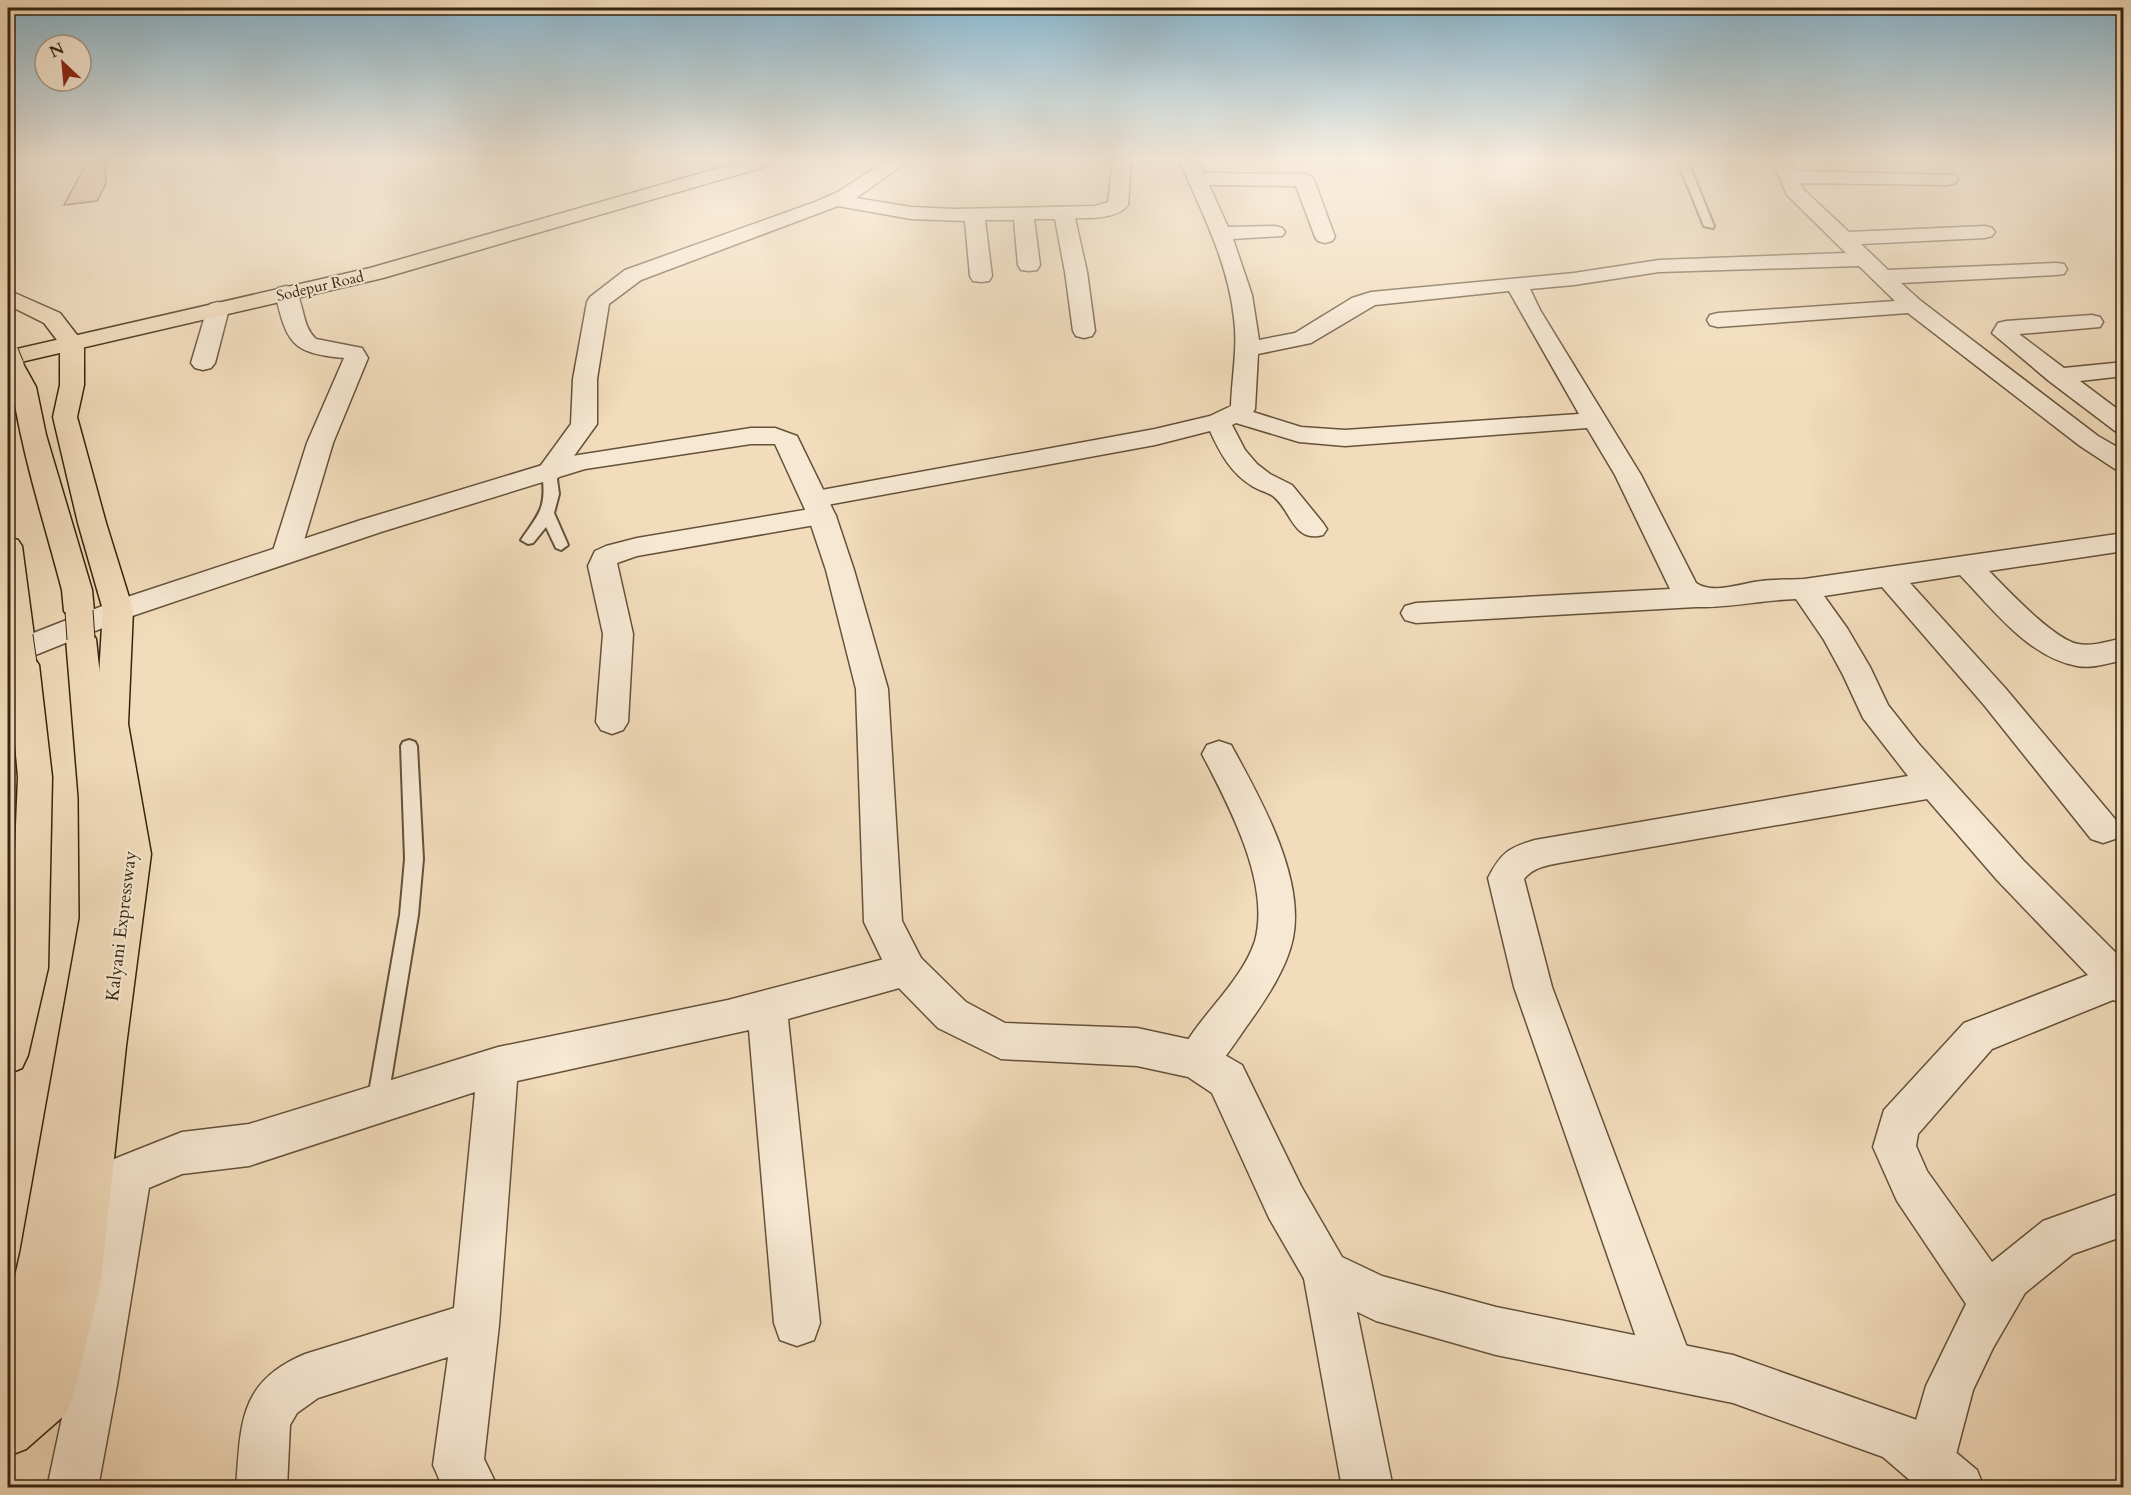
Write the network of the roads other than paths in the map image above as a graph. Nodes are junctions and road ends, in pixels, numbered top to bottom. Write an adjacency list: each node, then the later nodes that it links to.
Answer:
1 (525, 230): 19 (main road, Sodepur Road)
2 (755, 230): 36 (street)
3 (976, 230): 17 (street)
4 (1025, 230): 14 (street)
5 (1067, 230): 25 (street)
6 (1220, 230): 11 (street)
7 (1322, 230): 12 (street)
8 (1834, 230): 13 (street)
9 (1275, 232): 11 (street)
10 (1985, 232): 13 (street)
11 (1221, 233): 27 (street)
12 (1325, 237)
13 (1842, 238): 15 (street)
14 (1029, 265)
15 (1873, 268): 16 (street); 18 (street); 21 (street)
16 (2056, 269)
17 (981, 276)
18 (1524, 283): 27 (street); 33 (street)
19 (286, 293): 22 (main road, Sodepur Road); 44 (street)
20 (8, 297): 26 (main road)
21 (1912, 306): 23 (street); 35 (street)
22 (218, 309): 26 (main road, Sodepur Road); 29 (street)
23 (1718, 320)
24 (2092, 322): 31 (street)
25 (1084, 331)
26 (72, 344): 28 (main road, Sodepur Road); 49 (main road, Kalyani Expressway)
27 (1246, 348): 32 (street)
28 (10, 358): 71 (main road)
29 (203, 363)
30 (2124, 369): 31 (street)
31 (2057, 376): 34 (street)
32 (1226, 418): 33 (street); 37 (street); 39 (street)
33 (1595, 420): 48 (street)
34 (2124, 426)
35 (2120, 457)
36 (549, 472): 37 (street); 38 (lane); 44 (street)
37 (819, 508): 53 (street); 58 (street)
38 (548, 513): 40 (lane); 42 (lane)
39 (1314, 530)
40 (528, 540)
41 (2124, 542): 45 (street)
42 (561, 545)
43 (8, 546): 52 (main road)
44 (286, 554): 49 (street)
45 (1965, 564): 46 (street); 51 (street)
46 (1888, 576): 47 (street); 57 (street)
47 (1804, 589): 48 (street); 56 (street)
48 (1696, 597): 50 (street)
49 (118, 610): 52 (street); 72 (main road, Kalyani Expressway)
50 (1416, 613)
51 (2124, 649)
52 (17, 652): 61 (main road)
53 (612, 722)
54 (409, 746): 64 (lane)
55 (1219, 754): 62 (street)
56 (1934, 785): 59 (street); 70 (street)
57 (2103, 829)
58 (906, 970): 60 (street); 62 (street)
59 (2121, 984): 67 (street)
60 (767, 1007): 63 (street); 68 (street)
61 (8, 1055)
62 (1197, 1060): 66 (street)
63 (498, 1066): 64 (street); 69 (street)
64 (376, 1105): 74 (street)
65 (2124, 1214): 67 (street)
66 (1326, 1273): 70 (street); 77 (street)
67 (1992, 1304): 73 (street)
68 (797, 1323)
69 (476, 1325): 75 (street); 76 (street)
70 (1670, 1366): 73 (street)
71 (8, 1404)
72 (8, 1431)
73 (1944, 1475)
74 (72, 1488)
75 (261, 1488)
76 (473, 1488)
77 (1368, 1488)

